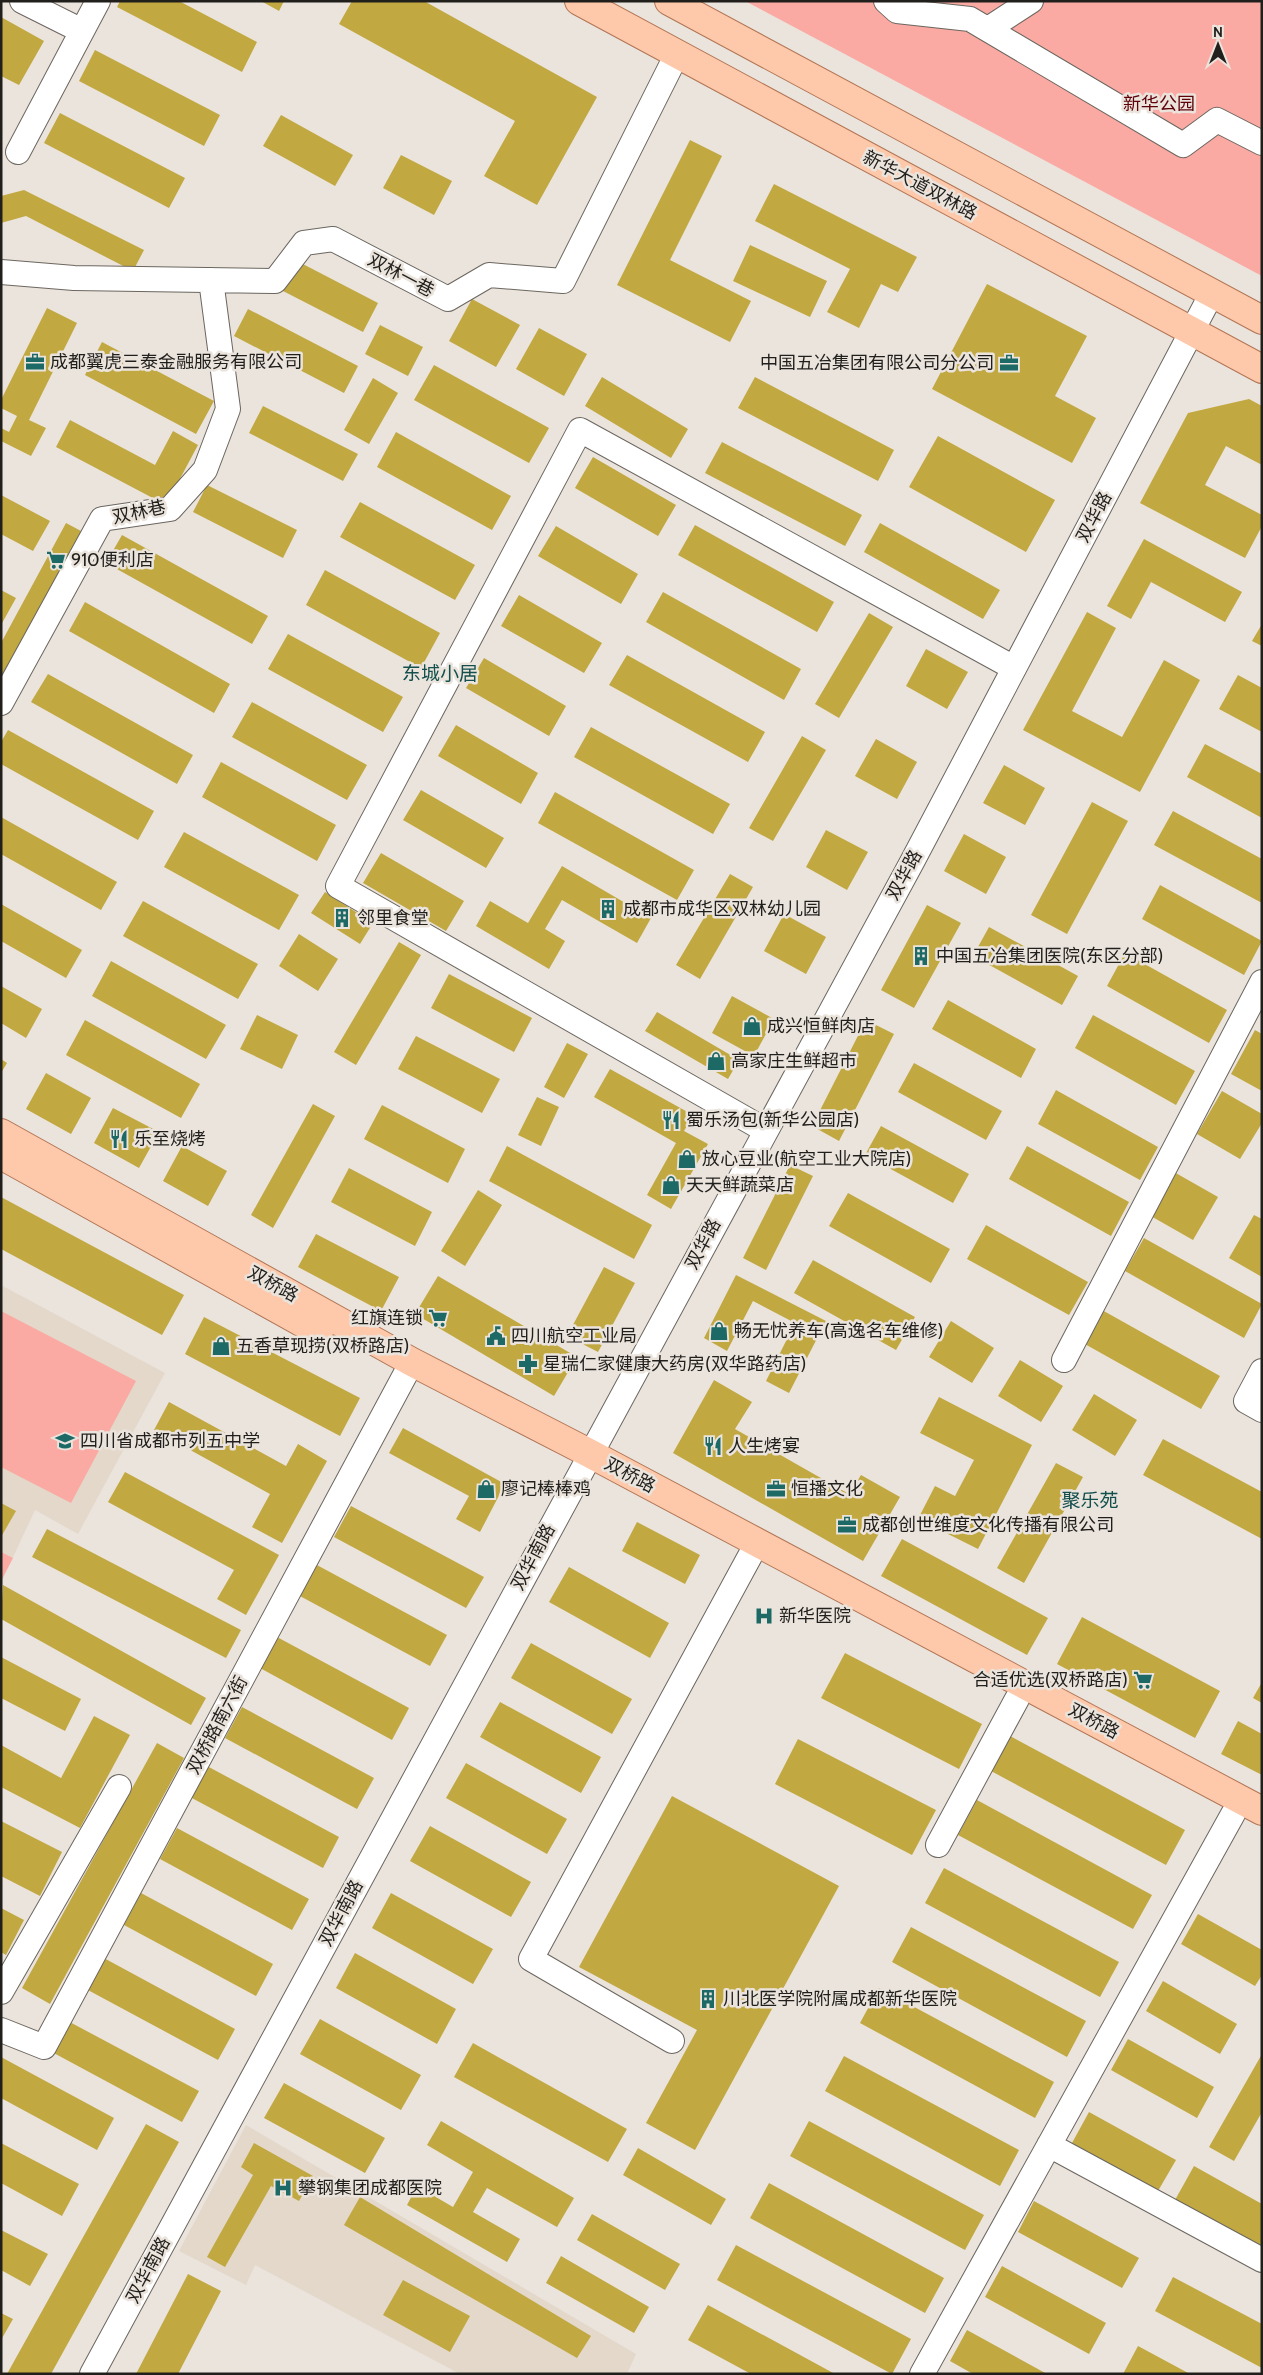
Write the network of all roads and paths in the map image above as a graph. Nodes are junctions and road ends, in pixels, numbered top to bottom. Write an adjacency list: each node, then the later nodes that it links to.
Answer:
1 (22, 1): 8 (street)
2 (98, 1): 8 (street)
3 (578, 1): 9 (main road, 新华大道双林路)
4 (669, 1): 14 (main road)
5 (886, 1): 7 (street)
6 (1031, 1): 7 (street)
7 (988, 29): 10 (street)
8 (82, 31): 11 (street)
9 (677, 54): 13 (street, 双林一巷); 16 (main road, 新华大道双林路)
10 (1262, 143)
11 (18, 152)
12 (1, 272): 13 (street, 双林一巷)
13 (211, 280): 19 (street, 双林巷)
14 (1212, 293): 15 (main road); 16 (street, 双华路)
15 (1262, 320)
16 (1192, 331): 17 (main road, 新华大道双林路); 18 (street, 双华路)
17 (1262, 369)
18 (1014, 668): 21 (street, 双华路); 21 (street)
19 (1, 703)
20 (1262, 982): 24 (street)
21 (765, 1130): 28 (street, 双华路)
22 (1, 1133): 25 (main road, 双桥路)
23 (1, 1156): 25 (main road, 双桥路)
24 (1064, 1360)
25 (408, 1371): 28 (main road, 双桥路); 37 (street, 双桥路南六街)
26 (1262, 1371): 27 (street)
27 (1262, 1410)
28 (586, 1460): 29 (main road, 双桥路); 32 (main road, 双桥路); 41 (street, 双华南路)
29 (750, 1556): 30 (main road, 双桥路); 38 (street)
30 (1017, 1699): 33 (main road, 双桥路); 35 (street)
31 (118, 1787): 36 (street)
32 (1262, 1811)
33 (1233, 1814): 34 (main road, 双桥路); 39 (street)
34 (1262, 1829)
35 (938, 1845)
36 (1, 1992)
37 (1, 2030)
38 (672, 2041)
39 (1048, 2144): 40 (street); 42 (street)
40 (1262, 2260)
41 (92, 2374)
42 (922, 2374)

